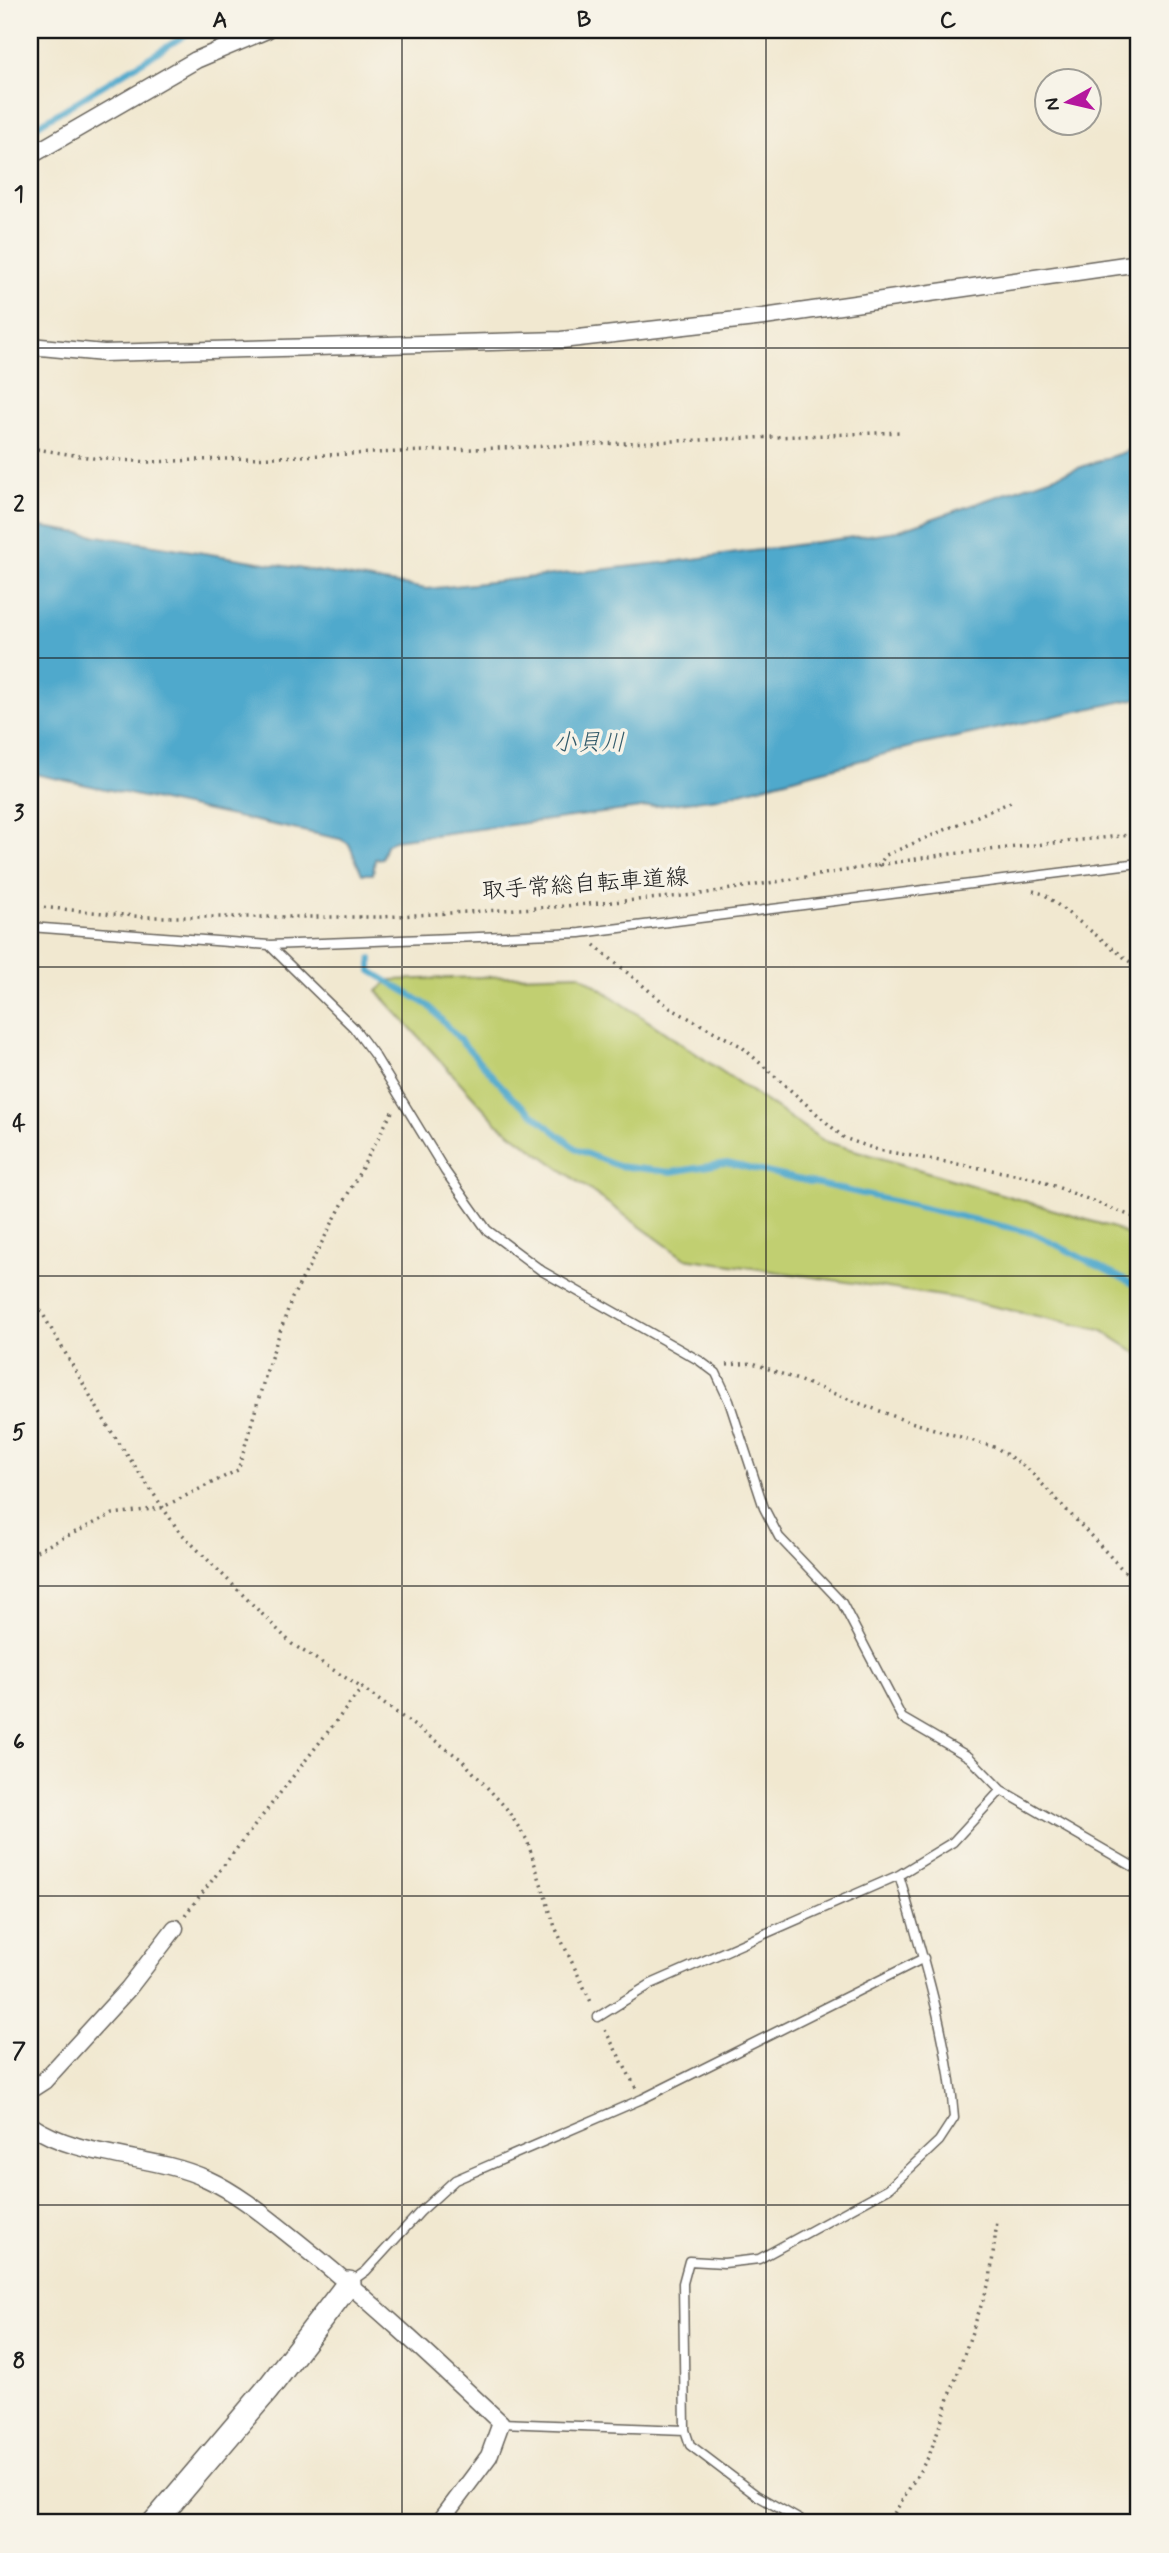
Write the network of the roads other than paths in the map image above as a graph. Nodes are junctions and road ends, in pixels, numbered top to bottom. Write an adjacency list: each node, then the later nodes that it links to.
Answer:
1 (267, 30): 2 (street)
2 (30, 156)
3 (1139, 263): 4 (street)
4 (30, 345)
5 (1139, 863): 7 (lane)
6 (30, 927): 7 (lane)
7 (269, 945): 8 (lane)
8 (1001, 1790): 9 (lane); 10 (lane)
9 (1139, 1870)
10 (899, 1875): 12 (lane); 13 (lane)
11 (175, 1927): 14 (street)
12 (924, 1958): 16 (lane); 18 (lane)
13 (598, 2017)
14 (30, 2090)
15 (30, 2125): 16 (street)
16 (349, 2283): 17 (street); 19 (street)
17 (501, 2423): 18 (lane); 20 (street)
18 (685, 2430): 21 (lane)
19 (154, 2523)
20 (439, 2523)
21 (820, 2523)

